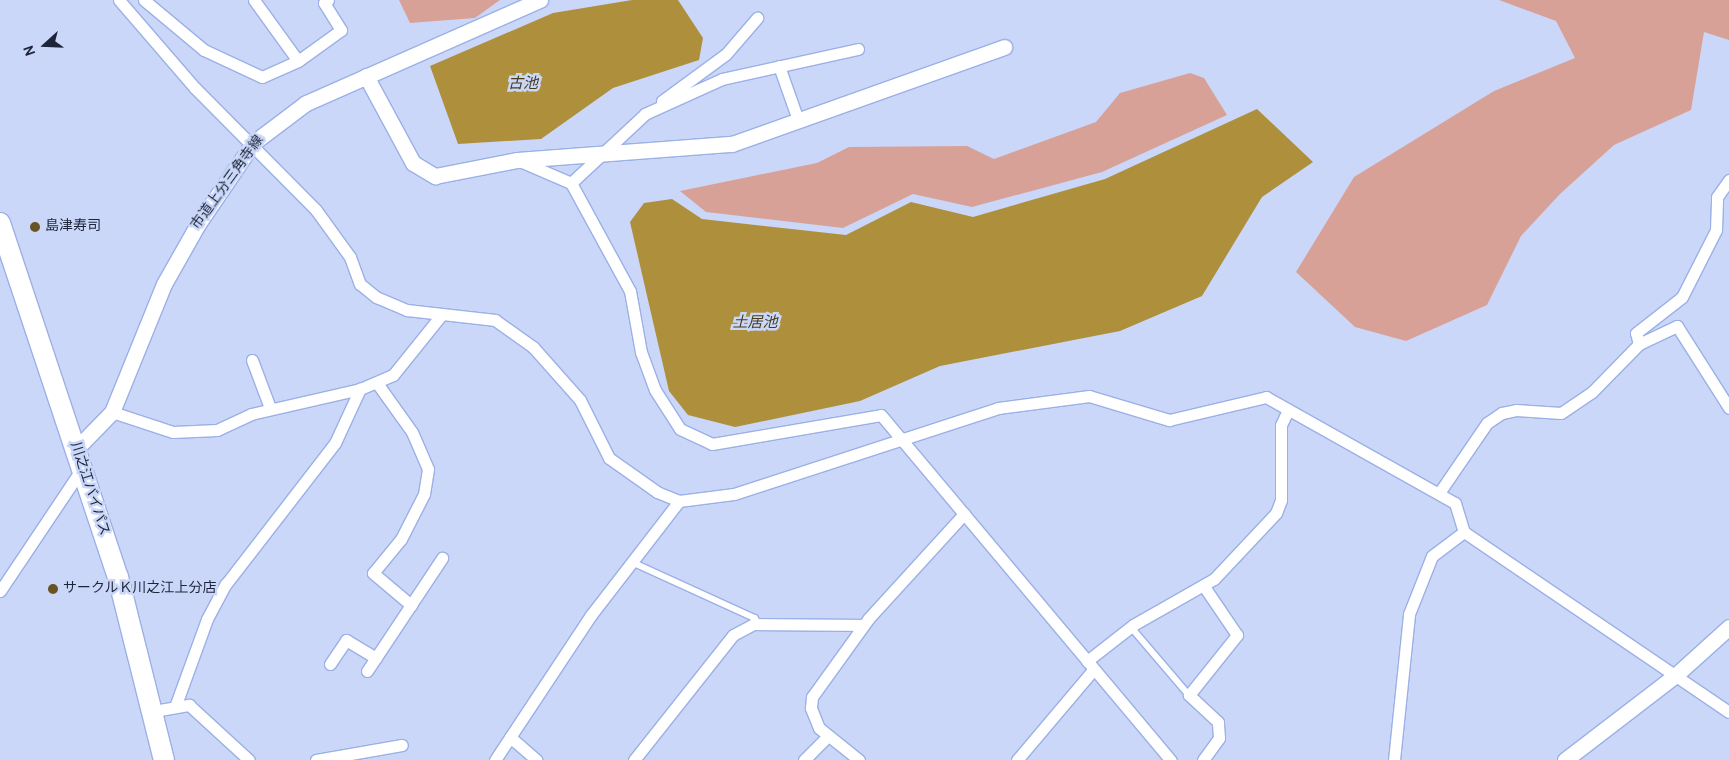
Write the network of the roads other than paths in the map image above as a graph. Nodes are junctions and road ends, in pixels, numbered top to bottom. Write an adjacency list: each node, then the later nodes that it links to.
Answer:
1 (119, 0): 14 (street)
2 (144, 0): 9 (street)
3 (254, 0): 9 (street)
4 (328, 0): 9 (street)
5 (540, 0): 11 (street, 市道上分三角寺線)
6 (757, 18): 12 (street)
7 (1004, 47): 13 (street)
8 (858, 49): 10 (street)
9 (298, 61)
10 (779, 66): 12 (street); 13 (street)
11 (366, 76): 14 (street, 市道上分三角寺線); 16 (street)
12 (645, 114): 15 (street)
13 (798, 120): 15 (street)
14 (253, 143): 20 (street); 28 (street, 市道上分三角寺線)
15 (603, 153): 16 (street); 18 (street)
16 (517, 160): 18 (street)
17 (1729, 180): 21 (street)
18 (571, 182): 29 (street)
19 (0, 223): 30 (highway, 川之江バイパス)
20 (442, 314): 23 (street); 32 (street)
21 (1639, 344): 26 (street); 31 (street)
22 (252, 360): 25 (street)
23 (377, 383): 24 (street); 39 (street)
24 (360, 389): 25 (street); 50 (street)
25 (270, 408): 28 (street)
26 (1729, 408)
27 (1288, 410): 29 (street); 31 (street); 37 (street)
28 (112, 412): 30 (street, 市道上分三角寺線)
29 (901, 440): 32 (street); 33 (street)
30 (79, 458): 38 (street); 51 (highway, 川之江バイパス)
31 (1439, 493): 34 (street)
32 (679, 501): 36 (street)
33 (964, 514): 41 (street); 46 (street)
34 (1464, 532): 48 (street); 67 (street)
35 (442, 558): 39 (street)
36 (632, 562): 40 (lane); 54 (street)
37 (1203, 586): 42 (street); 49 (street)
38 (0, 591)
39 (411, 605): 44 (street)
40 (759, 624): 41 (street); 61 (street)
41 (863, 625): 53 (street)
42 (1131, 626): 46 (street); 49 (lane)
43 (1729, 627): 48 (street)
44 (376, 658): 45 (street); 47 (street)
45 (330, 664)
46 (1091, 665): 64 (street); 65 (street)
47 (367, 671)
48 (1677, 674): 52 (street); 68 (street)
49 (1189, 695): 66 (street)
50 (175, 707): 51 (street); 57 (street)
51 (154, 710): 56 (highway, 川之江バイパス)
52 (1729, 712)
53 (828, 736): 62 (street); 63 (street)
54 (510, 737): 59 (street); 60 (street)
55 (402, 745): 58 (street)
56 (164, 760)
57 (249, 760)
58 (316, 760)
59 (495, 760)
60 (536, 760)
61 (634, 760)
62 (804, 760)
63 (859, 760)
64 (1017, 760)
65 (1171, 760)
66 (1203, 760)
67 (1394, 760)
68 (1565, 760)

